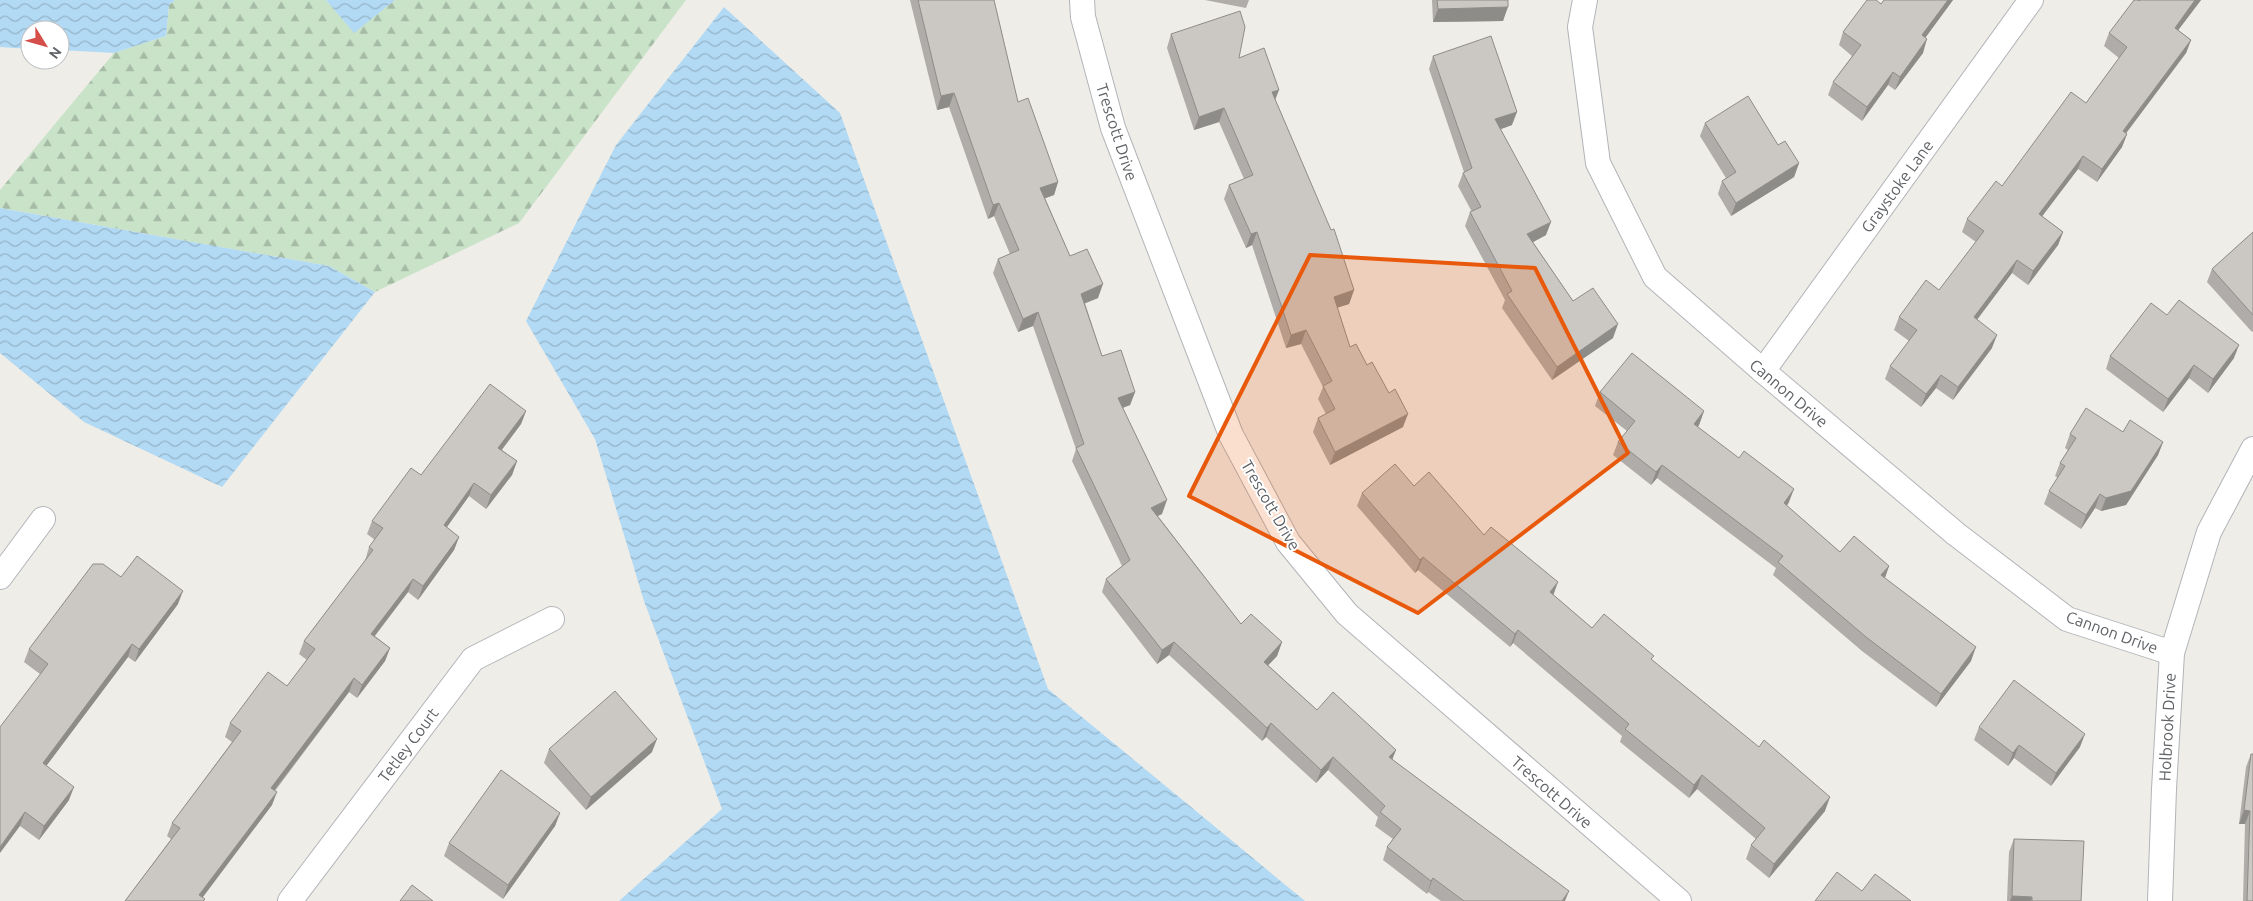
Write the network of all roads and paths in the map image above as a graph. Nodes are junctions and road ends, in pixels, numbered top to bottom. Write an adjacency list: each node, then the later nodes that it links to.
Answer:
1 (1082, 0): 10 (street, Trescott Drive)
2 (1585, 0): 4 (street, Cannon Drive)
3 (2031, 0): 4 (street, Graystoke Lane)
4 (1763, 371): 9 (street, Cannon Drive)
5 (2253, 449): 9 (street, Holbrook Drive)
6 (44, 519): 7 (street)
7 (0, 577)
8 (552, 619): 11 (street, Tetley Court)
9 (2172, 653): 12 (street, Holbrook Drive)
10 (1665, 897)
11 (290, 901)
12 (2160, 901)

